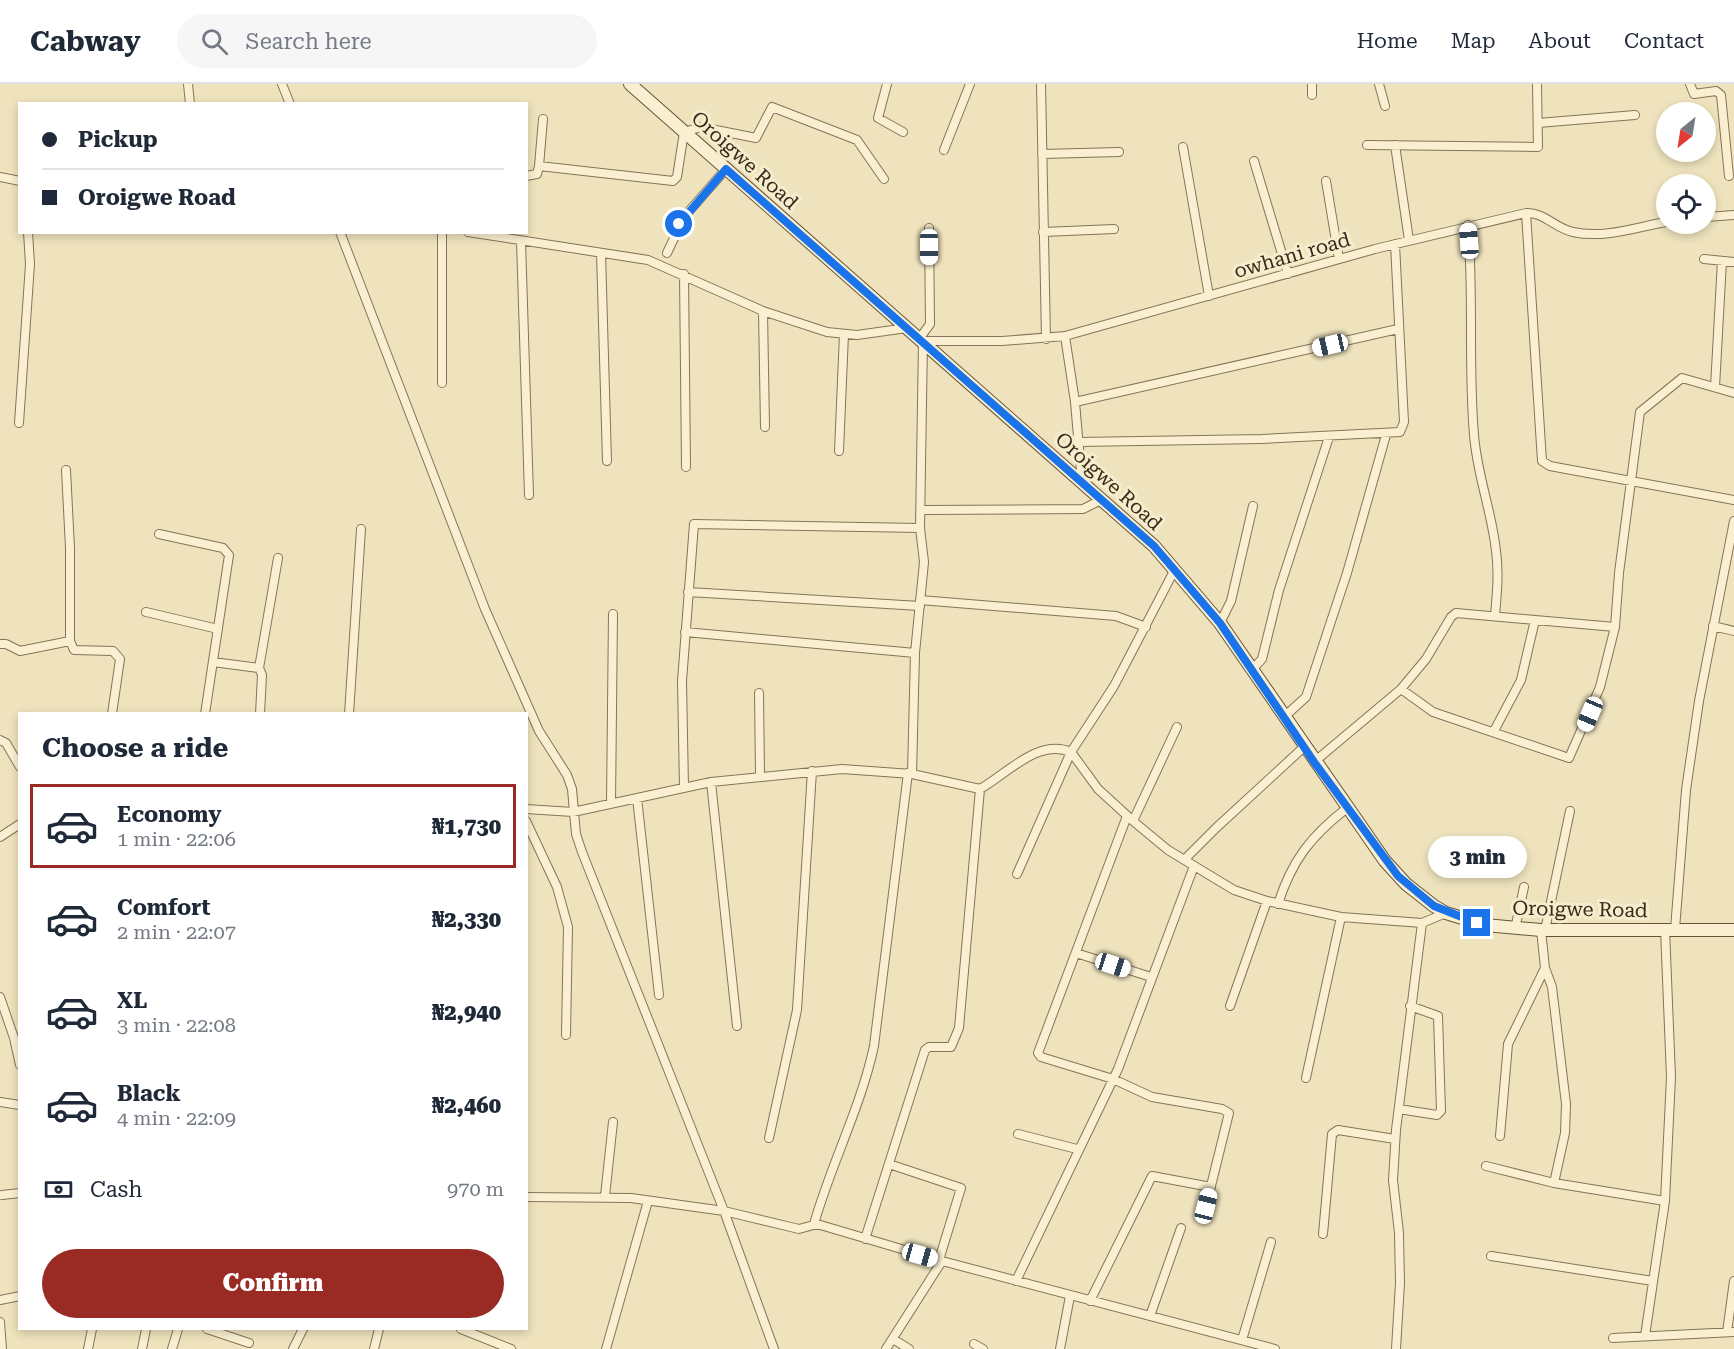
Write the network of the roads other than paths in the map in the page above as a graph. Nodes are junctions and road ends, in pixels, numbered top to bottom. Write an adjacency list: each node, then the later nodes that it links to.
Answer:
1 (188, 84): 12 (street)
2 (282, 84): 13 (street)
3 (630, 84): 18 (street, Oroigwe Road)
4 (887, 84): 19 (street)
5 (970, 84): 23 (street)
6 (1041, 84): 25 (street)
7 (1312, 84): 11 (street)
8 (1379, 84): 14 (street)
9 (1537, 84): 17 (street)
10 (1690, 84): 30 (street)
11 (1312, 94)
12 (190, 102)
13 (289, 102)
14 (1385, 106)
15 (1635, 115): 17 (street)
16 (543, 119): 27 (street)
17 (1538, 123): 21 (street)
18 (684, 132): 27 (street); 28 (street, Oroigwe Road); 32 (street)
19 (903, 132)
20 (1367, 145): 21 (street)
21 (1395, 146): 47 (street)
22 (1183, 147): 58 (street)
23 (944, 150)
24 (1119, 152): 25 (street)
25 (1042, 154): 42 (street)
26 (1254, 161): 57 (street)
27 (540, 166): 29 (street)
28 (726, 169): 51 (street); 60 (street, Oroigwe Road)
29 (528, 176)
30 (1729, 176)
31 (0, 177): 33 (street)
32 (884, 179)
33 (18, 181)
34 (1326, 181): 52 (street)
35 (1526, 213): 38 (street); 39 (street, owhani road); 79 (street)
36 (1734, 215): 37 (street)
37 (1716, 216)
38 (1656, 224)
39 (1468, 225): 47 (street, owhani road); 96 (street)
40 (929, 228): 64 (street)
41 (1114, 229): 42 (street)
42 (1044, 232): 65 (street)
43 (28, 234): 70 (street)
44 (341, 234): 136 (street)
45 (442, 234): 66 (street)
46 (480, 234): 48 (street)
47 (1409, 240): 49 (street, owhani road)
48 (521, 241): 50 (street); 81 (street)
49 (1395, 244): 52 (street, owhani road); 61 (street)
50 (601, 253): 56 (street); 76 (street)
51 (667, 253)
52 (1339, 259): 57 (street, owhani road)
53 (1704, 259): 54 (street)
54 (1722, 261): 55 (street); 67 (street)
55 (1734, 262)
56 (684, 274): 59 (street); 77 (street)
57 (1288, 274): 58 (street, owhani road)
58 (1209, 296): 63 (street, owhani road)
59 (764, 311): 62 (street); 71 (street)
60 (907, 328): 62 (street); 64 (street, Oroigwe Road)
61 (1398, 329): 69 (street); 72 (street)
62 (844, 334): 75 (street)
63 (1065, 336): 65 (street, owhani road); 69 (street)
64 (921, 339): 65 (street, owhani road); 80 (street, Oroigwe Road); 85 (street)
65 (1046, 339)
66 (442, 383)
67 (1715, 387): 68 (street); 79 (street)
68 (1734, 393)
69 (1075, 402): 74 (street)
70 (19, 423)
71 (765, 427)
72 (1386, 435): 73 (street); 117 (street)
73 (1329, 437): 74 (street); 110 (street)
74 (1079, 442): 80 (street)
75 (839, 450)
76 (607, 461)
77 (686, 466)
78 (66, 470): 105 (street)
79 (1633, 482): 83 (street); 101 (street)
80 (1082, 484): 82 (street, Oroigwe Road)
81 (529, 495)
82 (1101, 500): 85 (street); 91 (street, Oroigwe Road)
83 (1734, 500)
84 (1253, 506): 98 (street)
85 (921, 510): 87 (street)
86 (1734, 521): 99 (street)
87 (920, 528): 92 (street); 93 (street)
88 (361, 529): 116 (street)
89 (159, 534): 102 (street)
90 (278, 558): 109 (street)
91 (1175, 569): 98 (street, Oroigwe Road); 100 (street)
92 (688, 592): 93 (street); 104 (street)
93 (920, 603): 100 (street); 107 (street)
94 (146, 612): 102 (street)
95 (613, 614): 132 (street)
96 (1495, 615): 97 (street); 111 (street)
97 (1535, 620): 101 (street); 119 (street)
98 (1220, 623): 110 (street, Oroigwe Road)
99 (1713, 626): 103 (street); 151 (street)
100 (1146, 627): 122 (street)
101 (1615, 627): 119 (street)
102 (218, 629): 108 (street)
103 (1734, 631)
104 (685, 632): 107 (street); 129 (street)
105 (70, 641): 106 (street); 113 (street)
106 (0, 644)
107 (915, 653): 126 (street)
108 (213, 662): 109 (street); 114 (street)
109 (260, 668): 115 (street)
110 (1252, 670): 117 (street, Oroigwe Road)
111 (1401, 688): 119 (street); 123 (street)
112 (759, 693): 127 (street)
113 (112, 712)
114 (205, 712)
115 (260, 712)
116 (349, 712)
117 (1284, 717): 121 (street, Oroigwe Road)
118 (1177, 727): 137 (street)
119 (1494, 731)
120 (0, 740): 124 (street)
121 (1304, 747): 123 (street, Oroigwe Road); 141 (street)
122 (1071, 752): 130 (street); 137 (street); 143 (street)
123 (1314, 762): 133 (street, Oroigwe Road)
124 (18, 763)
125 (812, 771): 126 (street); 127 (street); 172 (street)
126 (910, 774): 130 (street); 187 (street)
127 (760, 775): 128 (street)
128 (711, 782): 129 (street); 161 (street)
129 (684, 788): 131 (street)
130 (980, 789): 175 (street)
131 (637, 798): 132 (street); 157 (street)
132 (610, 804): 136 (street)
133 (1347, 808): 146 (street); 147 (street, Oroigwe Road)
134 (528, 809): 136 (street)
135 (1570, 811): 152 (street)
136 (573, 812): 186 (street)
137 (1130, 819): 141 (street); 154 (street)
138 (18, 825): 140 (street)
139 (528, 825): 162 (street)
140 (0, 837)
141 (1185, 860): 142 (street)
142 (1194, 866): 145 (street); 156 (street)
143 (1017, 874)
144 (1524, 887): 150 (street)
145 (1267, 901): 146 (street); 159 (street)
146 (1278, 904): 148 (street)
147 (1446, 912): 149 (street); 150 (street, Oroigwe Road)
148 (1341, 917): 149 (street); 164 (street)
149 (1422, 923): 160 (street)
150 (1515, 929): 152 (street, Oroigwe Road)
151 (1670, 929): 152 (street, Oroigwe Road); 153 (street, Oroigwe Road); 184 (street)
152 (1543, 930): 155 (street)
153 (1734, 930)
154 (1076, 953): 156 (street); 165 (street)
155 (1545, 968): 171 (street); 177 (street)
156 (1151, 977): 165 (street)
157 (659, 995)
158 (0, 998): 163 (street)
159 (1230, 1006)
160 (1410, 1006): 168 (street); 168 (street)
161 (737, 1026)
162 (566, 1035)
163 (18, 1056)
164 (1306, 1078)
165 (1113, 1079): 174 (street); 178 (street)
166 (0, 1102): 167 (street)
167 (18, 1105)
168 (1399, 1108): 173 (street)
169 (613, 1122): 181 (street)
170 (1018, 1134): 174 (street)
171 (1500, 1136)
172 (770, 1138)
173 (1395, 1139): 189 (street); 231 (street)
174 (1077, 1149): 194 (street)
175 (889, 1164): 190 (street); 193 (street)
176 (1486, 1166): 177 (street)
177 (1554, 1183): 184 (street)
178 (1211, 1187): 185 (street); 200 (street)
179 (18, 1193): 180 (street)
180 (2, 1195)
181 (605, 1196): 182 (street); 183 (street)
182 (528, 1197)
183 (648, 1201): 186 (street); 224 (street)
184 (1665, 1201): 195 (street)
185 (1206, 1206)
186 (724, 1211): 187 (street); 225 (street)
187 (814, 1224): 190 (street)
188 (1181, 1228): 201 (street)
189 (1323, 1234)
190 (865, 1239): 193 (street)
191 (1271, 1242): 214 (street)
192 (1491, 1256): 195 (street)
193 (941, 1260): 194 (street); 213 (street)
194 (1016, 1281): 198 (street)
195 (1653, 1281): 211 (street)
196 (1734, 1281): 210 (street)
197 (18, 1296): 199 (street)
198 (1070, 1296): 200 (street); 229 (street)
199 (0, 1300)
200 (1090, 1301): 201 (street)
201 (1150, 1316): 214 (street)
202 (0, 1322): 217 (street)
203 (92, 1330): 218 (street)
204 (146, 1330): 219 (street)
205 (178, 1330): 220 (street)
206 (210, 1330): 215 (street)
207 (302, 1330): 221 (street)
208 (379, 1330): 222 (street)
209 (464, 1330): 223 (street)
210 (1730, 1332): 211 (street)
211 (1645, 1336): 212 (street)
212 (1613, 1338)
213 (892, 1339): 226 (street); 227 (street)
214 (1242, 1340): 230 (street)
215 (249, 1343)
216 (974, 1344): 228 (street)
217 (2, 1349)
218 (88, 1349)
219 (142, 1349)
220 (172, 1349)
221 (293, 1349)
222 (375, 1349)
223 (511, 1349)
224 (606, 1349)
225 (774, 1349)
226 (886, 1349)
227 (909, 1349)
228 (983, 1349)
229 (1060, 1349)
230 (1275, 1349)
231 (1396, 1349)

